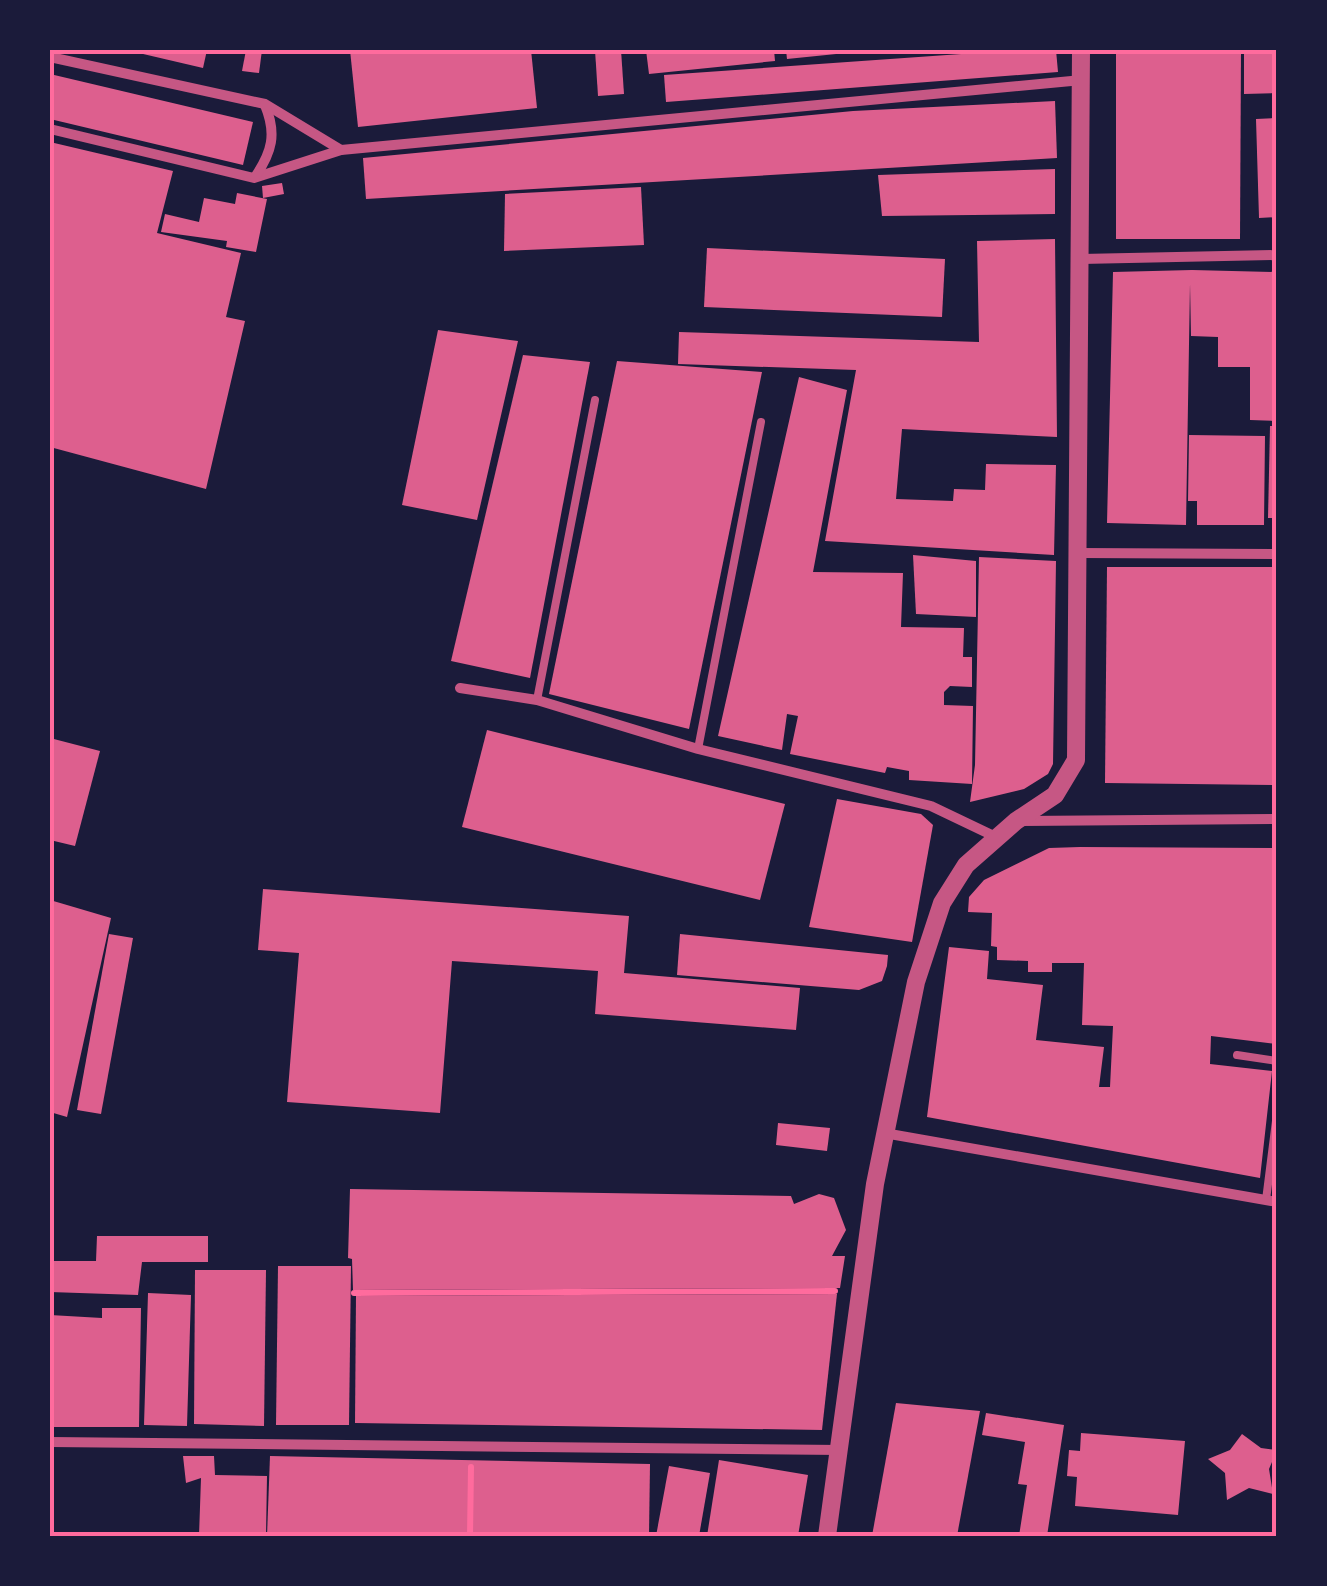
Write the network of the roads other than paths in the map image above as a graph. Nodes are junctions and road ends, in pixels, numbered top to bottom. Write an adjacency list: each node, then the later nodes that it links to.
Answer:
1 (1081, 50): 3 (street)
2 (50, 57): 4 (street)
3 (1082, 80): 6 (street); 9 (street)
4 (265, 104): 6 (street); 7 (street)
5 (50, 129): 7 (street)
6 (341, 150): 7 (street)
7 (254, 178)
8 (1277, 255): 9 (street)
9 (1082, 259): 12 (street)
10 (595, 400): 15 (lane)
11 (761, 422): 16 (lane)
12 (1080, 553): 13 (street); 18 (street)
13 (1277, 554)
14 (460, 688): 15 (street)
15 (536, 700): 16 (street)
16 (698, 748): 19 (street)
17 (1277, 819): 18 (street)
18 (1016, 821): 19 (street)
19 (998, 838): 23 (street)
20 (1237, 1056): 21 (lane)
21 (1277, 1061)
22 (1277, 1113): 24 (lane)
23 (884, 1133): 24 (street); 26 (street)
24 (1272, 1201)
25 (50, 1442): 26 (street)
26 (840, 1450): 27 (street)
27 (827, 1536)

